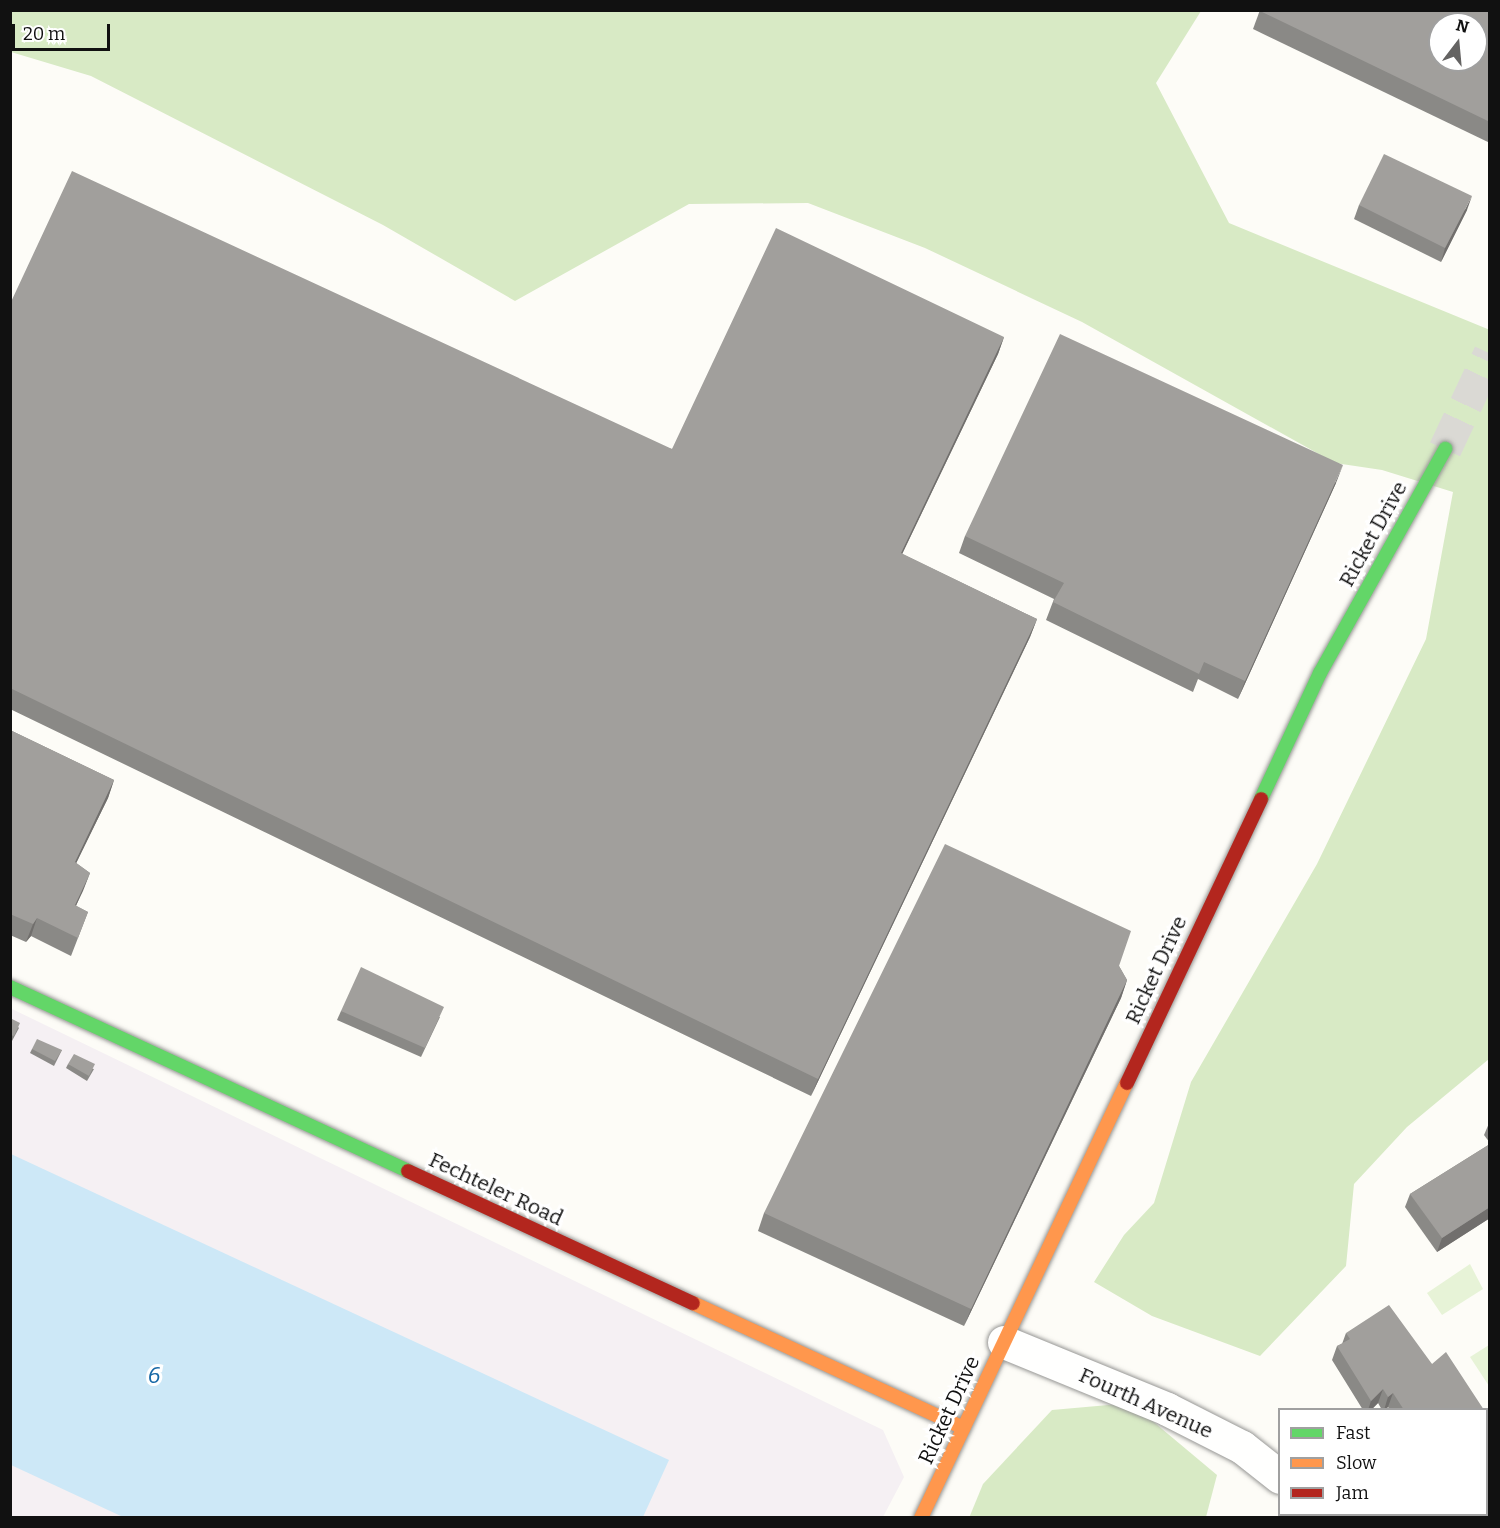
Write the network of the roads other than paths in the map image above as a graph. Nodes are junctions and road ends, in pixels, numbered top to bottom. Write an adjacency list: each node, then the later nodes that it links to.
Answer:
1 (1445, 449): 3 (street, Ricket Drive)
2 (10, 987): 4 (street, Fechteler Road)
3 (1004, 1342): 4 (street, Ricket Drive); 5 (street, Fourth Avenue)
4 (963, 1428): 6 (street, Ricket Drive)
5 (1278, 1475)
6 (921, 1518)

